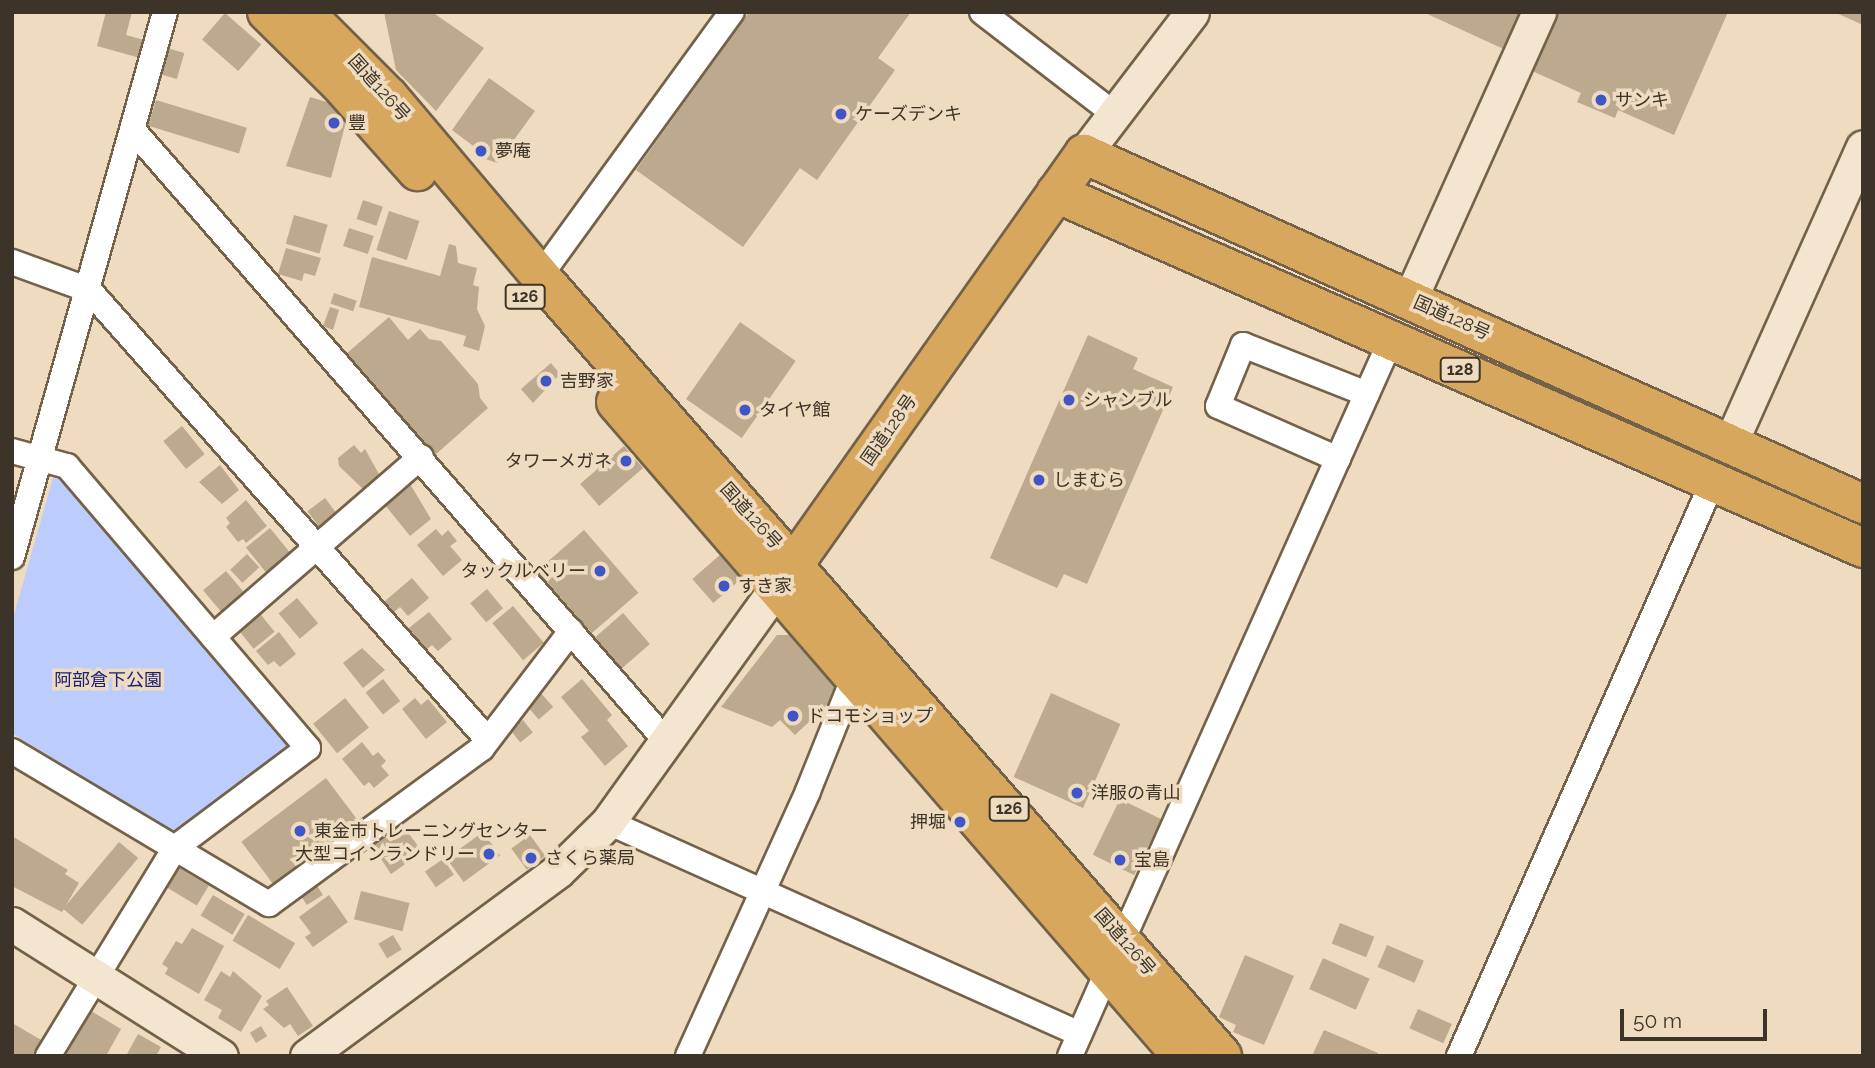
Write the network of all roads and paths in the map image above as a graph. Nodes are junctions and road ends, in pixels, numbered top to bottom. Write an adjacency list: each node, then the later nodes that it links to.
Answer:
1 (165, 12): 9 (street)
2 (267, 12): 29 (highway, 国道126号 / 126)
3 (304, 12): 14 (highway, 国道126号 / 126)
4 (732, 12): 14 (street)
5 (982, 12): 8 (street)
6 (1192, 12): 8 (street)
7 (1539, 12): 16 (street)
8 (1112, 113): 11 (street)
9 (133, 130): 15 (street); 21 (street)
10 (1863, 148): 19 (street)
11 (1084, 154): 12 (highway, 国道128号); 16 (highway, 国道128号 / 128)
12 (1056, 193): 17 (highway, 128); 29 (highway, 国道128号)
13 (12, 262): 15 (street)
14 (540, 276): 29 (highway, 国道126号 / 126)
15 (89, 290): 22 (street); 26 (street)
16 (1409, 299): 17 (highway); 19 (highway, 国道128号 / 128)
17 (1391, 340): 18 (street); 24 (highway, 128)
18 (1367, 394): 23 (street); 23 (street)
19 (1730, 444): 24 (highway); 25 (highway, 国道128号 / 128)
20 (12, 451): 22 (street)
21 (421, 457): 26 (street); 30 (street)
22 (41, 459): 28 (street); 31 (street)
23 (1338, 459): 40 (street)
24 (1713, 481): 27 (highway, 128); 49 (street)
25 (1863, 504)
26 (317, 545): 31 (street); 33 (street)
27 (1863, 548)
28 (12, 557)
29 (786, 575): 32 (highway, 国道126号 / 126); 34 (street); 40 (highway, 国道126号 / 126)
30 (571, 631): 33 (street); 34 (street)
31 (213, 637): 37 (street)
32 (855, 674): 38 (street); 40 (highway, 国道126号 / 126)
33 (488, 740): 37 (street)
34 (666, 741): 36 (street)
35 (12, 751): 37 (street)
36 (608, 822): 38 (street); 45 (street)
37 (175, 848): 41 (street)
38 (761, 891): 42 (street); 46 (street)
39 (12, 924): 41 (street)
40 (1116, 955): 42 (street); 47 (highway, 国道126号 / 126); 48 (highway, 国道126号 / 126)
41 (98, 975): 43 (street); 44 (street)
42 (1075, 1045)
43 (48, 1056)
44 (220, 1056)
45 (307, 1056)
46 (688, 1056)
47 (1182, 1056)
48 (1222, 1056)
49 (1459, 1056)

